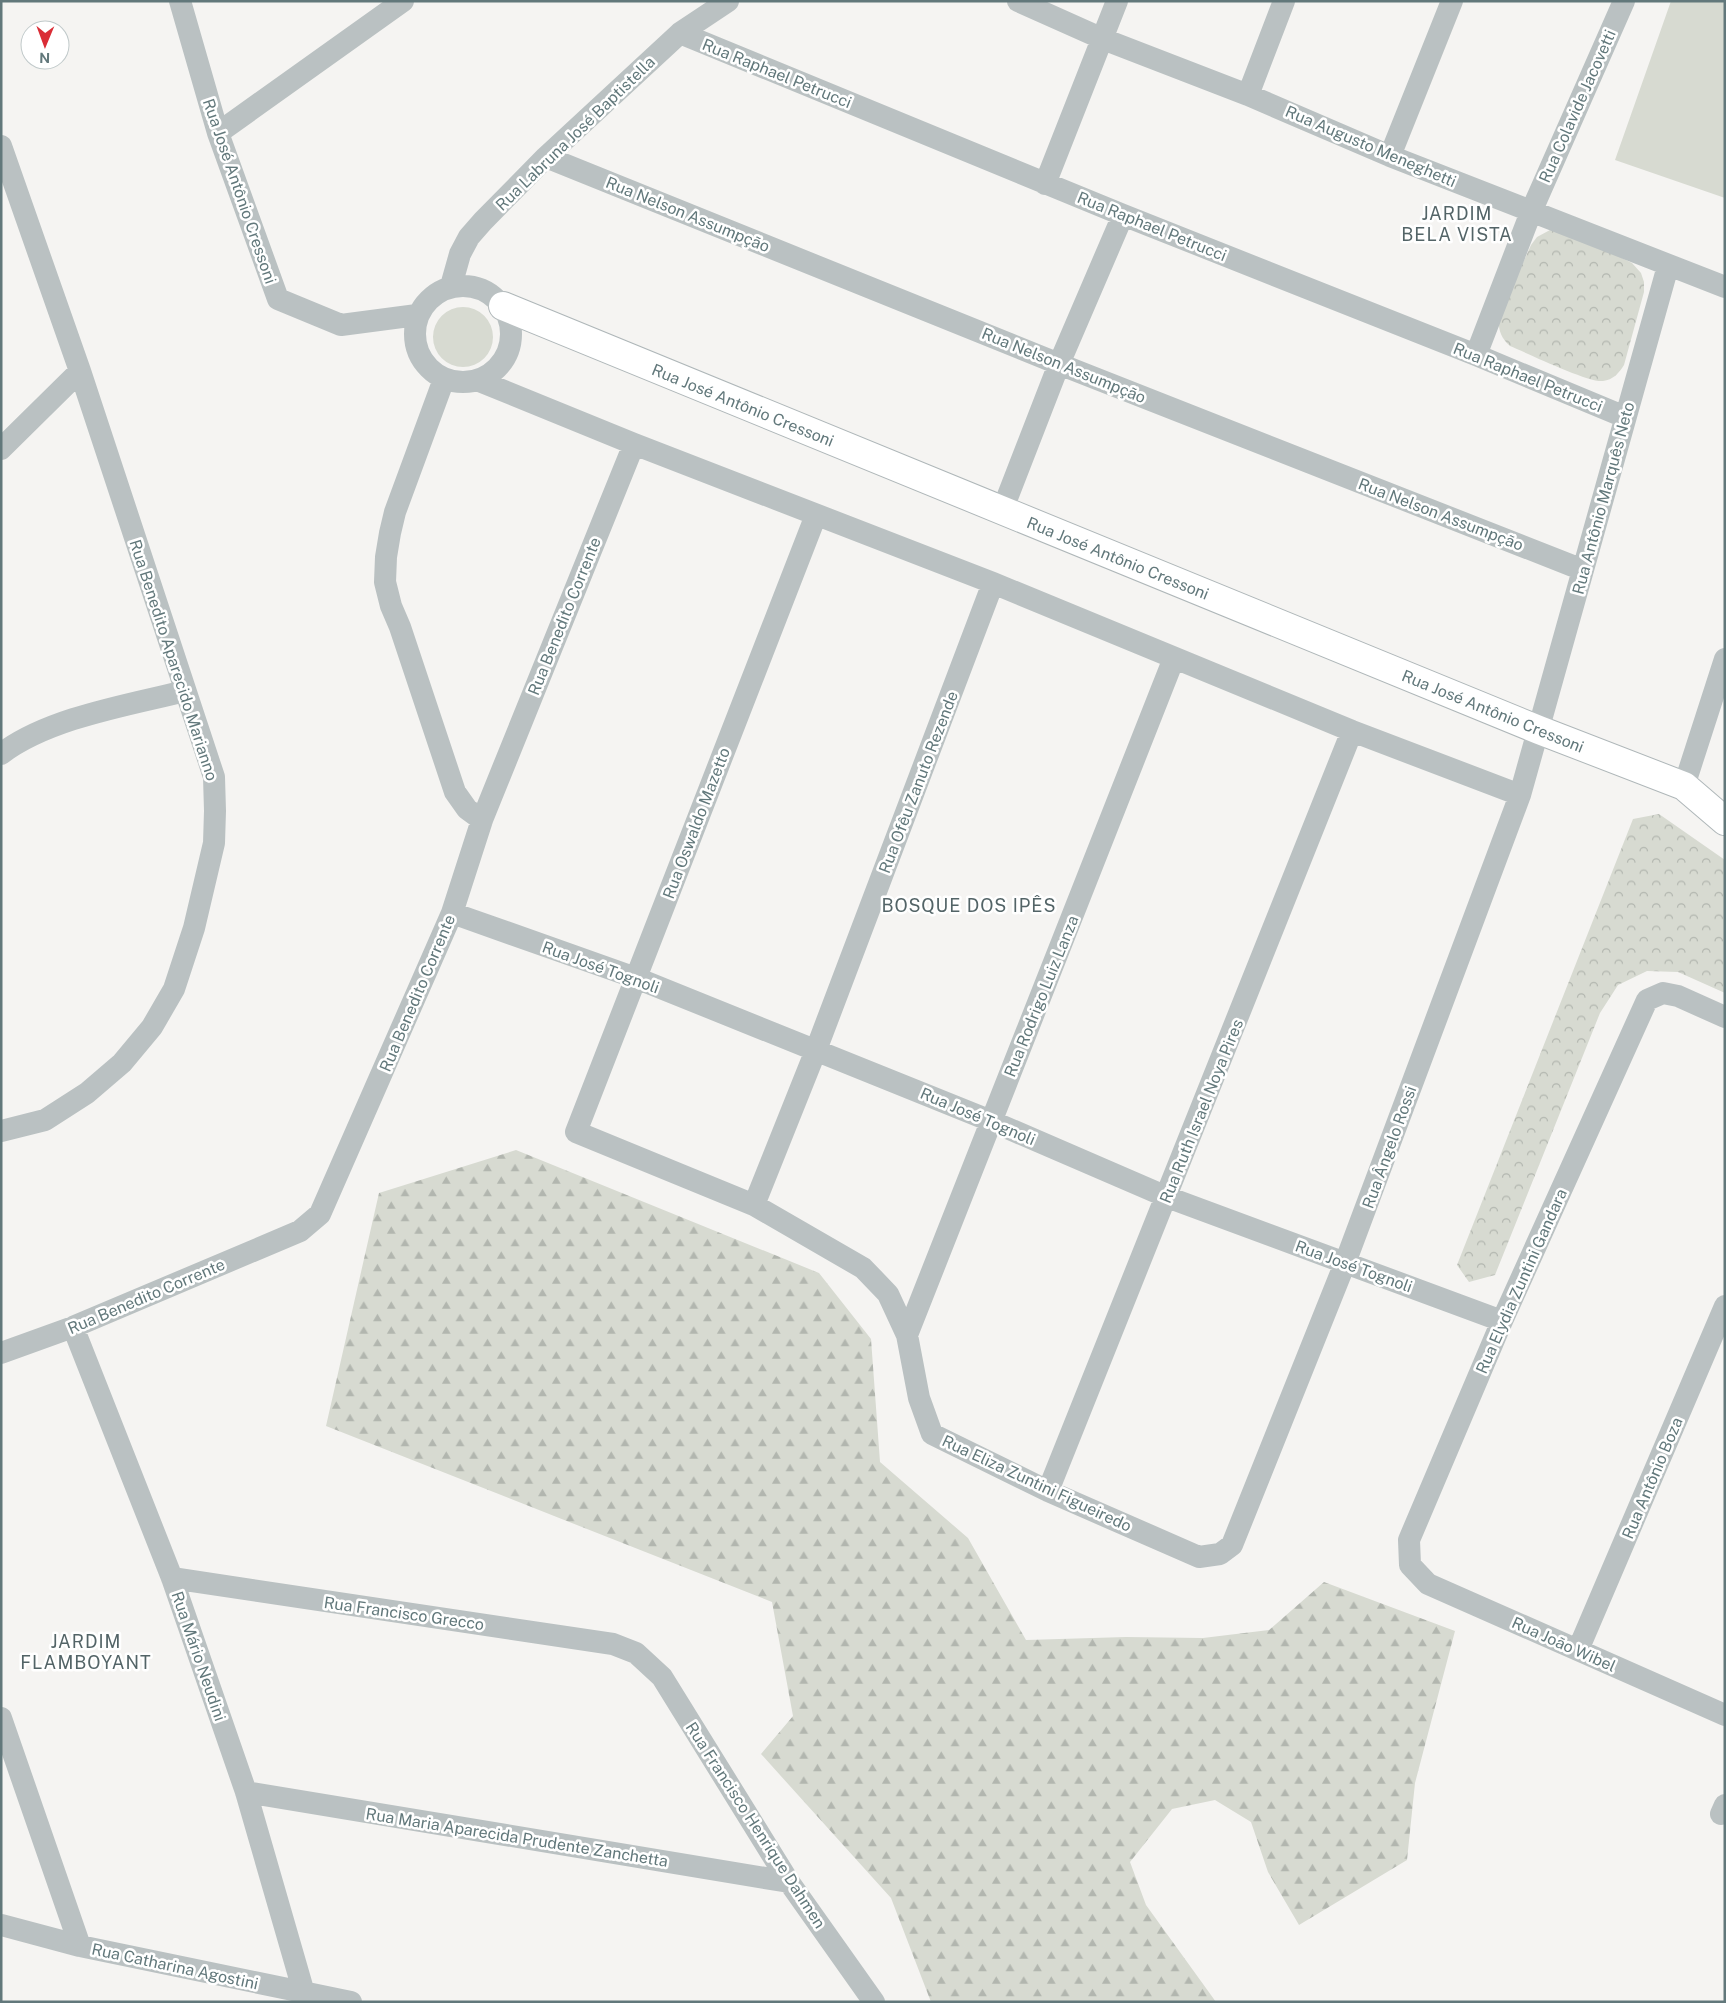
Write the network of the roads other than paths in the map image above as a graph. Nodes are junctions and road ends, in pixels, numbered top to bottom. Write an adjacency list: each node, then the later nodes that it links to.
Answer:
1 (180, 1): 12 (street, Rua José Antônio Cressoni)
2 (728, 1): 9 (street, Rua Labruna José Baptistella)
3 (1018, 1): 10 (street, Rua Augusto Meneghetti)
4 (1117, 1): 10 (street)
5 (1284, 1): 11 (street)
6 (1452, 1): 14 (street)
7 (1624, 1): 17 (street, Rua Colavide Jacovetti)
8 (398, 3): 12 (street)
9 (680, 33): 15 (street, Rua Labruna José Baptistella); 16 (street, Rua Raphael Petrucci)
10 (1103, 39): 11 (street, Rua Augusto Meneghetti); 16 (street)
11 (1248, 95): 14 (street, Rua Augusto Meneghetti)
12 (218, 132): 23 (street, Rua José Antônio Cressoni)
13 (2, 148): 26 (street, Rua Benedito Aparecido Marianno)
14 (1390, 156): 17 (street, Rua Augusto Meneghetti)
15 (546, 157): 20 (street, Rua Labruna José Baptistella); 25 (street, Rua Nelson Assumpção)
16 (1045, 184): 18 (street, Rua Raphael Petrucci)
17 (1530, 212): 19 (street, Rua Augusto Meneghetti); 24 (street, Rua Colavide Jacovetti)
18 (1123, 216): 24 (street, Rua Raphael Petrucci); 25 (street)
19 (1668, 266): 21 (street, Rua Augusto Meneghetti); 29 (street, Rua Antônio Marquês Neto)
20 (450, 286): 22 (street); 23 (street)
21 (1725, 287)
22 (503, 306): 28 (street); 32 (street, Rua José Antônio Cressoni)
23 (417, 315): 27 (street)
24 (1476, 355): 29 (street, Rua Raphael Petrucci)
25 (1059, 364): 32 (street); 34 (street, Rua Nelson Assumpção)
26 (80, 371): 31 (street); 38 (street, Rua Benedito Aparecido Marianno)
27 (444, 379): 28 (street); 44 (street)
28 (477, 380): 30 (street)
29 (1625, 417): 34 (street, Rua Antônio Marquês Neto)
30 (634, 444): 33 (street); 44 (street, Rua Benedito Corrente)
31 (1, 449)
32 (1002, 511): 39 (street, Rua José Antônio Cressoni)
33 (816, 515): 35 (street); 47 (street, Rua Oswaldo Mazetto)
34 (1584, 570): 39 (street, Rua Antônio Marquês Neto)
35 (993, 584): 36 (street); 49 (street, Rua Ofêu Zanuto Rezende)
36 (1174, 658): 40 (street); 50 (street, Rua Rodrigo Luiz Lanza)
37 (1725, 659): 42 (street)
38 (185, 691): 41 (street); 51 (street, Rua Benedito Aparecido Marianno)
39 (1538, 730): 42 (street, Rua José Antônio Cressoni); 43 (street, Rua Ângelo Rossi)
40 (1352, 731): 43 (street); 53 (street, Rua Ruth Israel Noya Pires)
41 (1, 754)
42 (1684, 786): 45 (street, Rua José Antônio Cressoni)
43 (1520, 795): 55 (street, Rua Ângelo Rossi)
44 (482, 820): 46 (street, Rua Benedito Corrente)
45 (1725, 821)
46 (452, 913): 47 (street, Rua José Tognoli); 58 (street, Rua Benedito Corrente)
47 (636, 978): 49 (street, Rua José Tognoli); 52 (street, Rua Oswaldo Mazetto)
48 (1725, 1017): 57 (street, Rua Elydia Zuntini Gandara)
49 (816, 1050): 50 (street, Rua José Tognoli); 54 (street, Rua Ofêu Zanuto Rezende)
50 (991, 1121): 53 (street, Rua José Tognoli); 59 (street, Rua Rodrigo Luiz Lanza)
51 (1, 1130)
52 (576, 1132): 54 (street, Rua Eliza Zuntini Figueiredo)
53 (1167, 1197): 55 (street, Rua José Tognoli); 61 (street, Rua Ruth Israel Noya Pires)
54 (754, 1204): 59 (street, Rua Eliza Zuntini Figueiredo)
55 (1346, 1263): 57 (street, Rua José Tognoli); 62 (street, Rua Ângelo Rossi)
56 (1725, 1306): 65 (street, Rua Antônio Boza)
57 (1502, 1321): 63 (street, Rua Elydia Zuntini Gandara)
58 (73, 1327): 60 (street, Rua Benedito Corrente); 64 (street, Rua Mário Neudini)
59 (907, 1334): 61 (street, Rua Eliza Zuntini Figueiredo)
60 (1, 1353)
61 (1048, 1491): 62 (street, Rua Eliza Zuntini Figueiredo)
62 (1220, 1554)
63 (1410, 1565): 65 (street, Rua João Wibel)
64 (172, 1578): 66 (street, Rua Francisco Grecco); 69 (street, Rua Mário Neudini)
65 (1578, 1650): 67 (street, Rua João Wibel)
66 (636, 1653): 70 (street, Rua Francisco Henrique Dahmen)
67 (1725, 1715)
68 (1, 1718): 72 (street)
69 (246, 1792): 70 (street, Rua Maria Aparecida Prudente Zanchetta); 73 (street, Rua Mário Neudini)
70 (789, 1882): 75 (street, Rua Francisco Henrique Dahmen)
71 (1, 1925): 72 (street, Rua Catharina Agostini)
72 (80, 1946): 73 (street, Rua Catharina Agostini)
73 (304, 1993): 74 (street, Rua Catharina Agostini)
74 (351, 2002)
75 (874, 2002)

